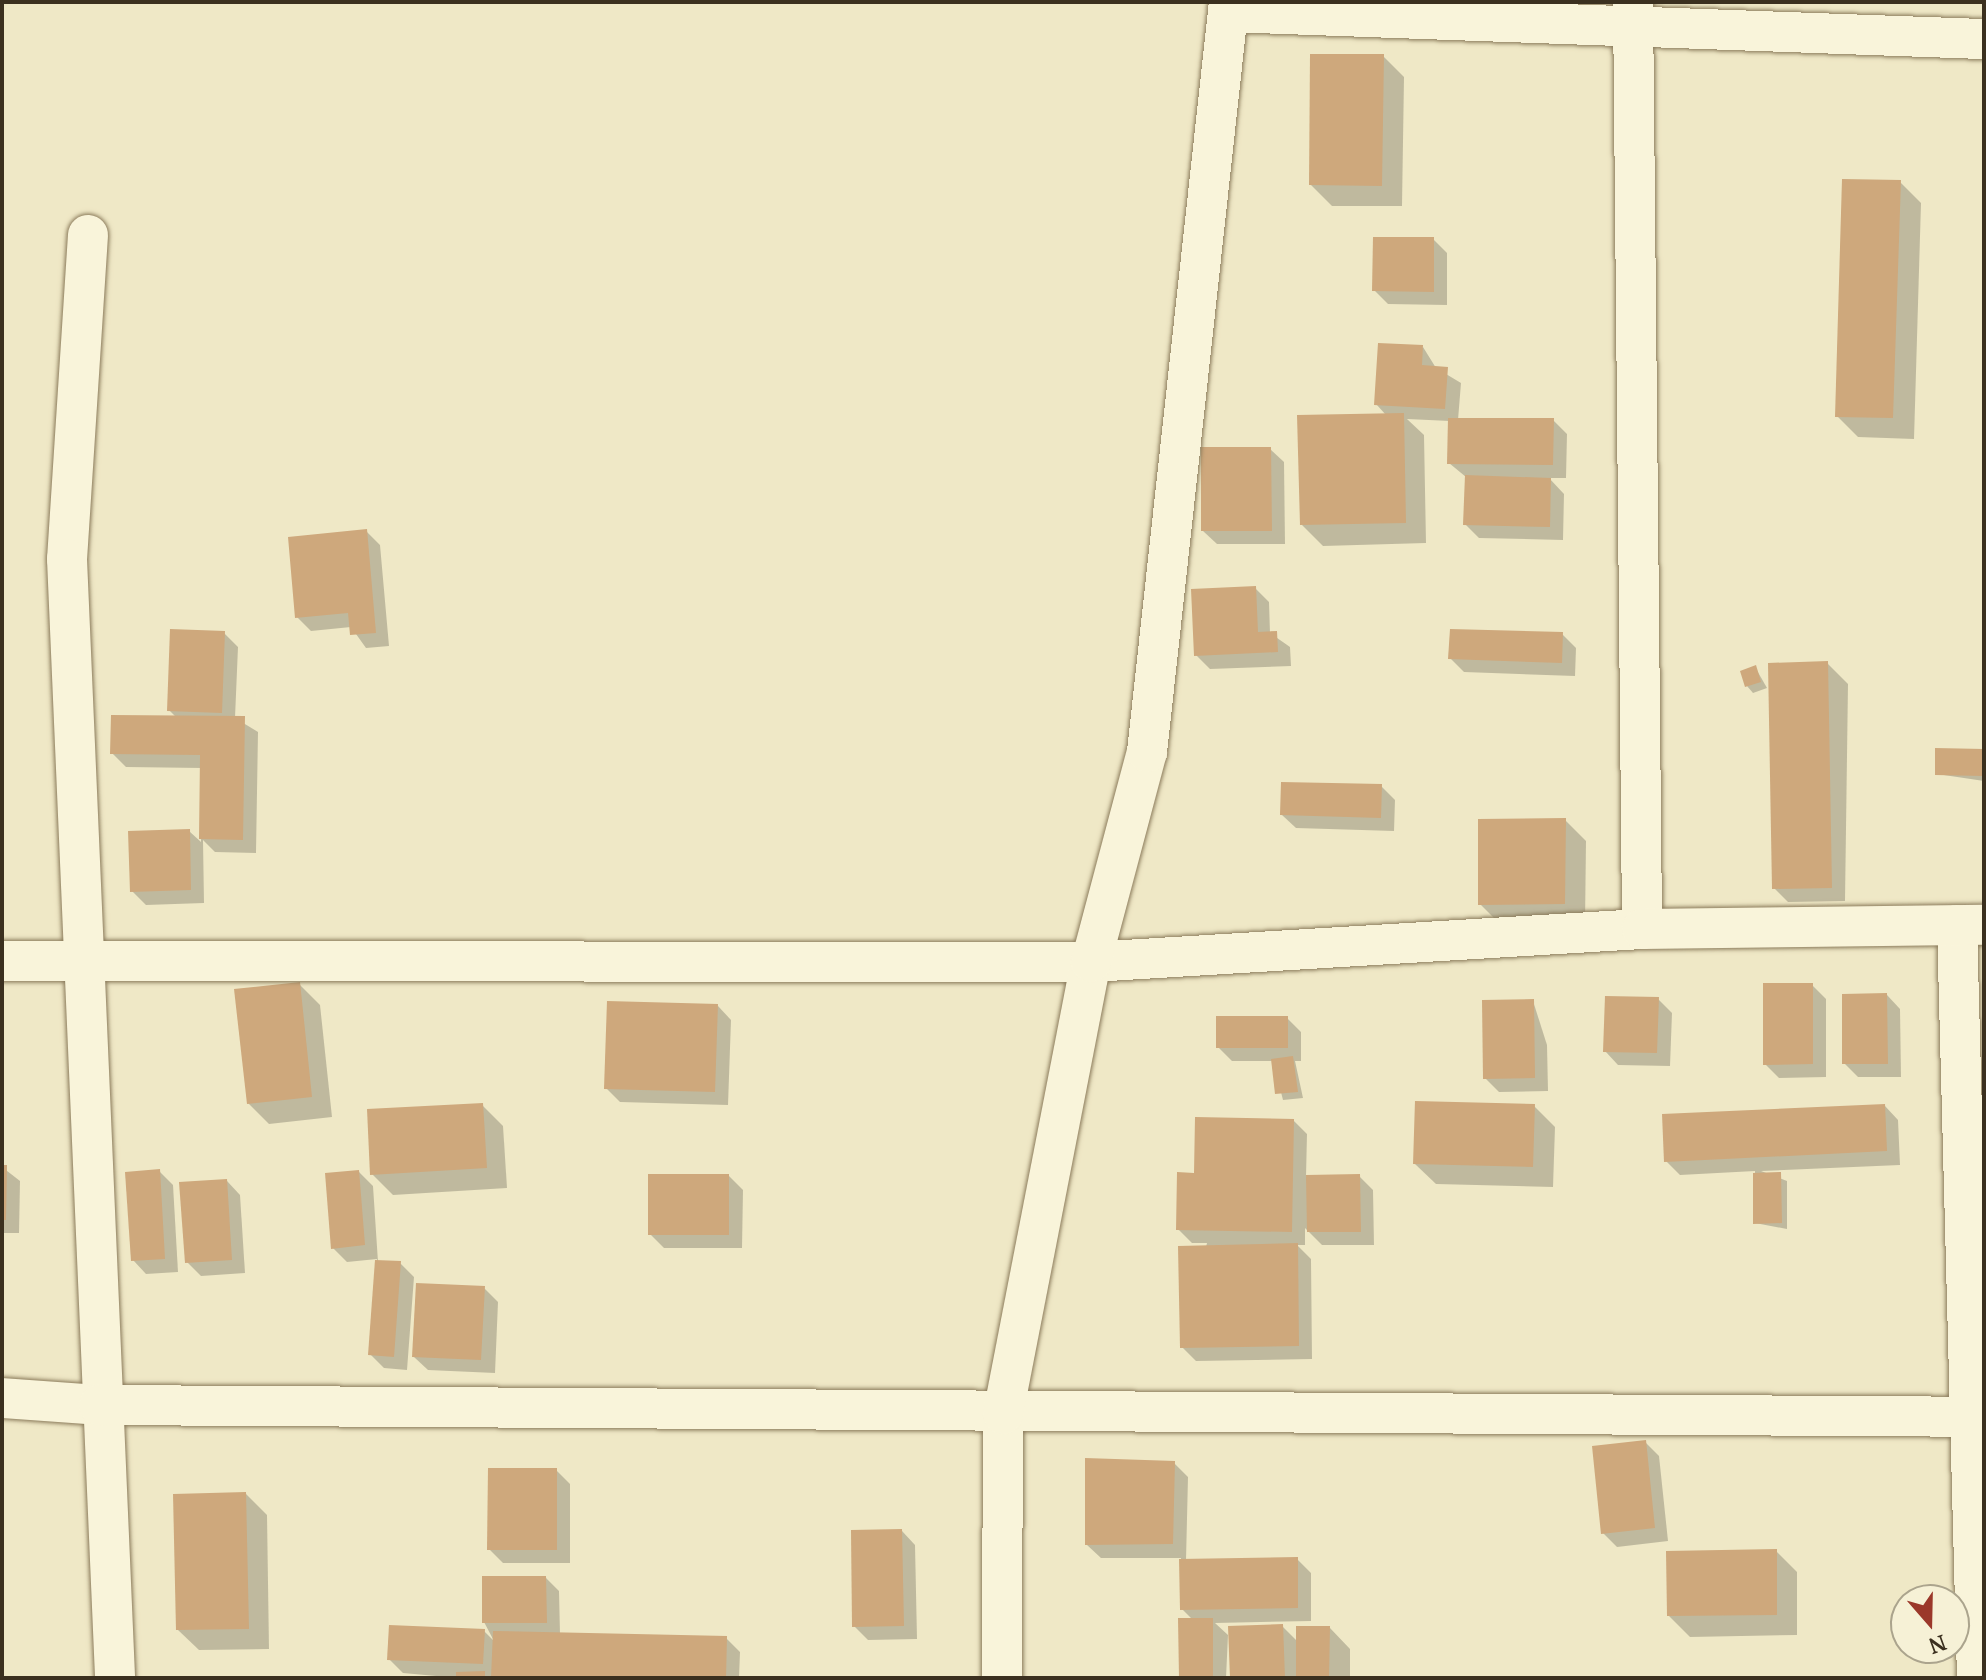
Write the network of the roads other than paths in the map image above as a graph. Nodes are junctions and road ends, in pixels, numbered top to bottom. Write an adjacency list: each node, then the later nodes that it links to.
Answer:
1 (1228, 7): 2 (street); 9 (street)
2 (1633, 14): 3 (street); 6 (street)
3 (1984, 39)
4 (88, 235): 7 (street)
5 (1970, 925): 6 (street); 13 (street)
6 (1642, 929): 9 (street)
7 (89, 960): 8 (street); 9 (street); 11 (street)
8 (2, 961)
9 (1091, 962): 12 (street)
10 (2, 1398): 11 (street)
11 (99, 1405): 12 (street); 14 (street)
12 (1003, 1414): 13 (street); 15 (street)
13 (1977, 1417): 16 (street)
14 (115, 1678)
15 (1002, 1678)
16 (1977, 1678)

